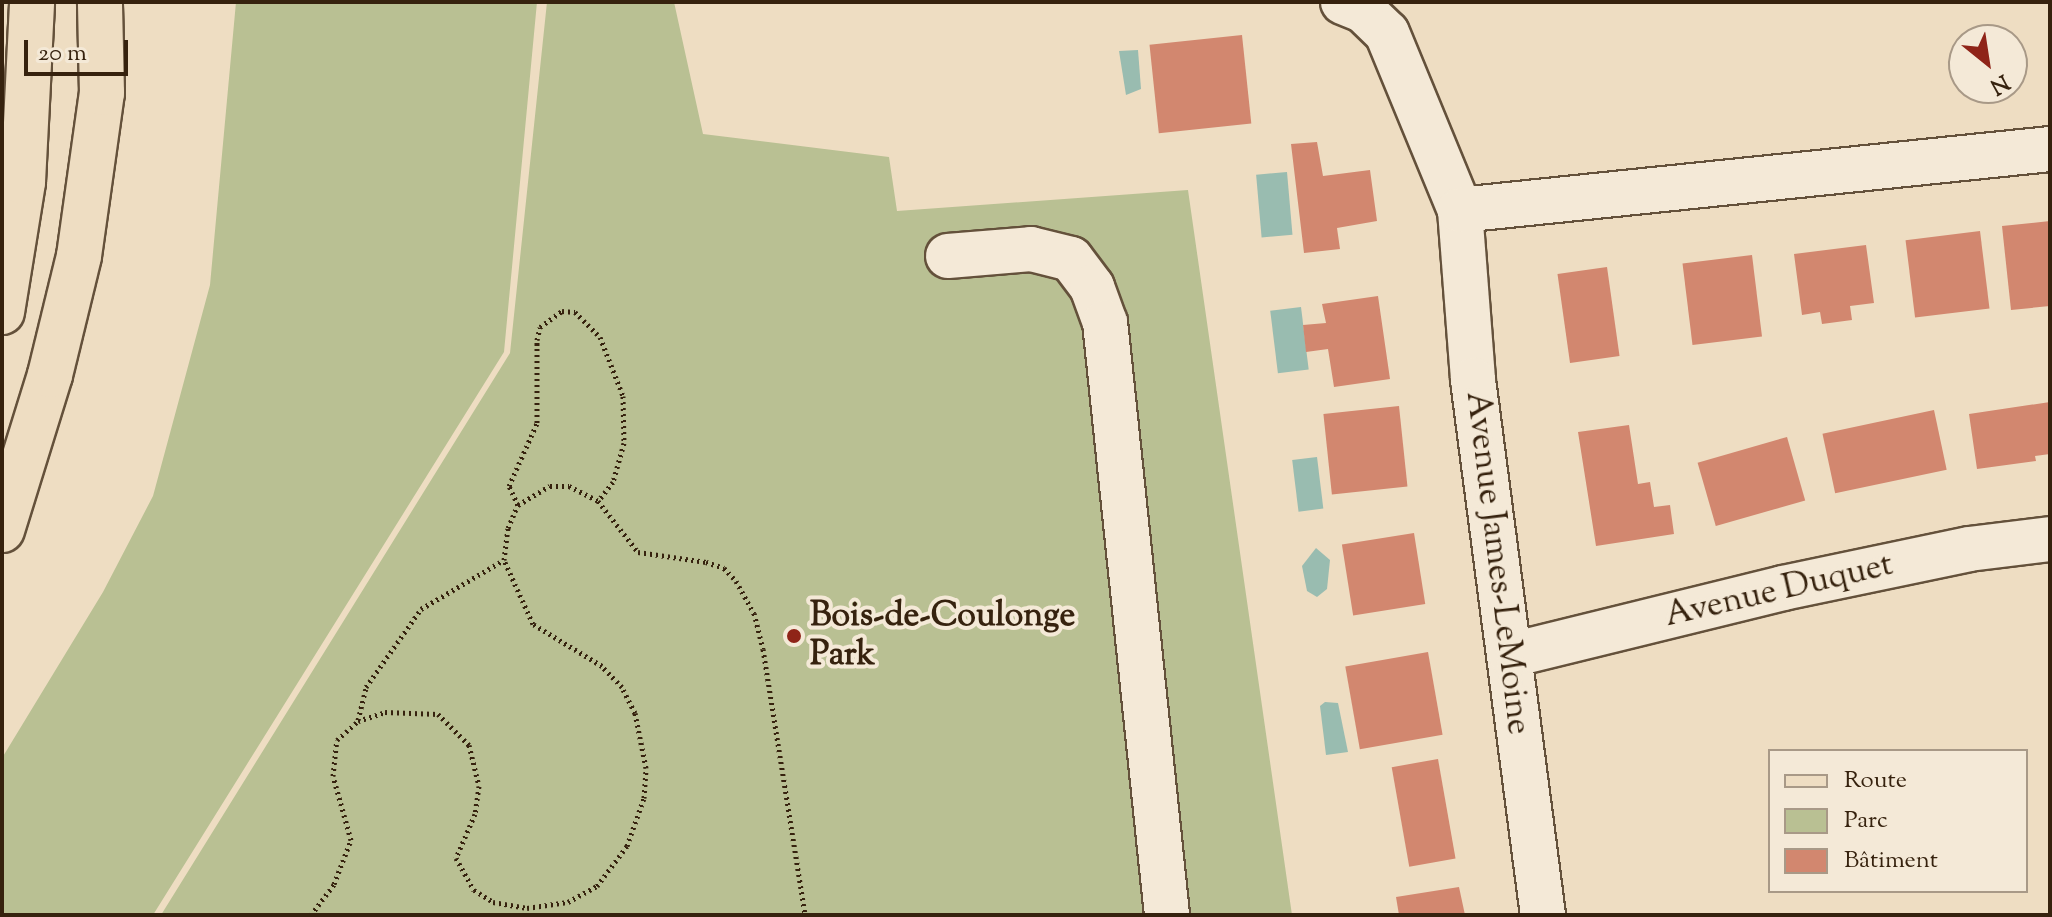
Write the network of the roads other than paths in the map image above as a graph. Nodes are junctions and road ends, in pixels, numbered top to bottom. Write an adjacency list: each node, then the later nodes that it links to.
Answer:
1 (32, 2): 7 (main road)
2 (100, 2): 8 (main road)
3 (1343, 2): 5 (street, Avenue James-LeMoine)
4 (2050, 149): 5 (street)
5 (1460, 210): 10 (street, Avenue James-LeMoine)
6 (948, 256): 11 (street)
7 (2, 312)
8 (2, 530)
9 (2050, 539): 10 (street, Avenue Duquet)
10 (1511, 655): 12 (street, Avenue James-LeMoine)
11 (1167, 915)
12 (1543, 915)

